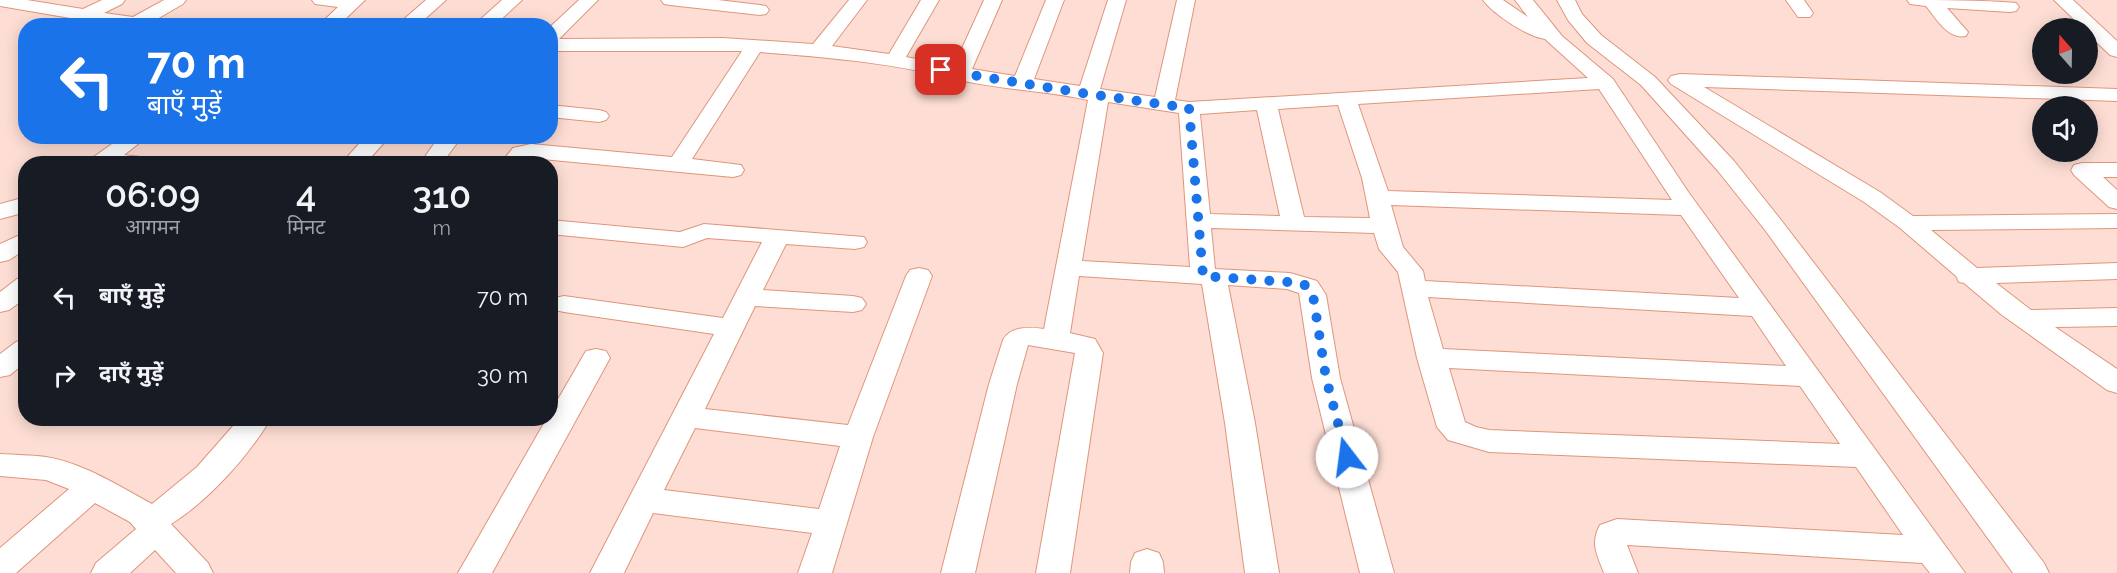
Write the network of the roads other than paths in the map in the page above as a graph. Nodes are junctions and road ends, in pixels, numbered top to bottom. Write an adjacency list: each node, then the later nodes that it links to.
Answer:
1 (116, 0): 23 (street)
2 (177, 0): 25 (street)
3 (321, 0): 20 (street)
4 (437, 0): 27 (street)
5 (513, 0): 28 (street)
6 (589, 0): 30 (street)
7 (670, 0): 22 (street)
8 (858, 0): 36 (street)
9 (930, 0): 38 (street)
10 (993, 0): 39 (street)
11 (1055, 0): 43 (street)
12 (1117, 0): 44 (street)
13 (1186, 0): 48 (street)
14 (1492, 0): 32 (street)
15 (1524, 0): 32 (street)
16 (1566, 0): 41 (street)
17 (2063, 0): 37 (street)
18 (0, 1): 23 (street)
19 (1923, 1): 21 (street); 31 (street)
20 (354, 2): 26 (street)
21 (2007, 4): 29 (street)
22 (765, 5): 33 (street)
23 (85, 15): 24 (street)
24 (101, 18)
25 (145, 18)
26 (336, 18)
27 (415, 18)
28 (492, 18)
29 (2024, 22)
30 (558, 30)
31 (1959, 32)
32 (1555, 40): 42 (street)
33 (727, 44): 34 (street); 35 (street)
34 (558, 45)
35 (755, 46): 36 (street); 57 (street)
36 (819, 50): 38 (street)
37 (2117, 51)
38 (894, 61): 39 (street)
39 (960, 74): 43 (street)
40 (1678, 80): 41 (street); 45 (street); 68 (street)
41 (1647, 81): 42 (street); 116 (street)
42 (1605, 82): 46 (street); 63 (street)
43 (1022, 84): 44 (street)
44 (1093, 95): 48 (street); 73 (street)
45 (2117, 95)
46 (1346, 98): 47 (street); 60 (street)
47 (1266, 103): 49 (street); 67 (street)
48 (1164, 104): 49 (street)
49 (1189, 108): 65 (street)
50 (558, 112): 51 (street)
51 (599, 116)
52 (126, 144): 54 (street)
53 (371, 144): 55 (street)
54 (107, 156)
55 (360, 156)
56 (518, 156): 57 (street)
57 (678, 164): 58 (street)
58 (733, 170)
59 (2117, 170): 61 (street)
60 (1377, 198): 63 (street); 69 (street)
61 (2117, 201)
62 (18, 206): 64 (street)
63 (1689, 208): 84 (street)
64 (0, 212)
65 (1198, 221): 67 (street); 77 (street)
66 (2117, 222): 68 (street)
67 (1293, 224): 69 (street)
68 (1908, 224): 76 (street)
69 (1384, 226): 78 (street)
70 (558, 227): 71 (street)
71 (777, 237): 72 (street); 80 (street)
72 (855, 242)
73 (1068, 268): 77 (street); 88 (street)
74 (2117, 272): 76 (street)
75 (919, 276): 97 (street)
76 (1968, 276): 86 (street)
77 (1208, 277): 113 (street); 114 (street)
78 (1413, 288): 84 (street); 91 (street)
79 (18, 291): 81 (street)
80 (747, 297): 83 (street); 87 (street)
81 (0, 304)
82 (564, 304): 87 (street)
83 (853, 304)
84 (1760, 308): 93 (street)
85 (2117, 317): 86 (street)
86 (2025, 319): 94 (street)
87 (732, 328): 95 (street)
88 (1055, 340): 111 (street); 112 (street)
89 (18, 354): 92 (street)
90 (597, 358): 108 (street)
91 (1431, 358): 93 (street); 98 (street)
92 (0, 368)
93 (1809, 377): 98 (street)
94 (2117, 383)
95 (687, 417): 97 (street); 101 (street)
96 (250, 426): 103 (street)
97 (858, 437): 102 (street)
98 (1865, 456): 104 (street)
99 (5, 471): 100 (street)
100 (92, 487): 103 (street); 105 (street)
101 (644, 500): 102 (street); 109 (street)
102 (831, 523): 110 (street)
103 (153, 526): 106 (street); 107 (street)
104 (1940, 561): 115 (street)
105 (0, 567)
106 (108, 573)
107 (196, 573)
108 (475, 573)
109 (607, 573)
110 (815, 573)
111 (958, 573)
112 (1053, 573)
113 (1262, 573)
114 (1377, 573)
115 (1621, 573)
116 (2032, 573)

